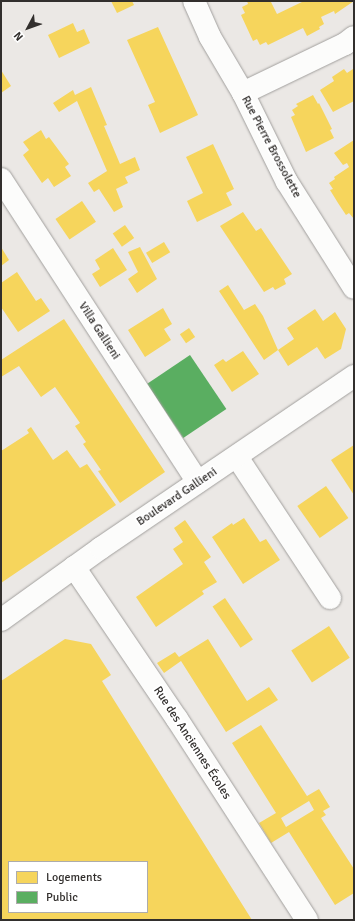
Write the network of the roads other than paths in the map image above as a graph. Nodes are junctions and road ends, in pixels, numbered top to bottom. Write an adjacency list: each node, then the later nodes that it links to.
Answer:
1 (194, 1): 3 (street, Rue Pierre Brossolette)
2 (354, 38): 3 (street)
3 (243, 93): 5 (street, Rue Pierre Brossolette)
4 (1, 180): 8 (street, Villa Gallieni)
5 (354, 288)
6 (354, 376): 7 (street, Boulevard Gallieni)
7 (237, 457): 8 (street, Boulevard Gallieni); 10 (street)
8 (198, 482): 9 (street, Boulevard Gallieni)
9 (74, 567): 11 (street, Boulevard Gallieni); 12 (street, Rue des Anciennes Écoles)
10 (330, 598)
11 (1, 620)
12 (307, 920)

